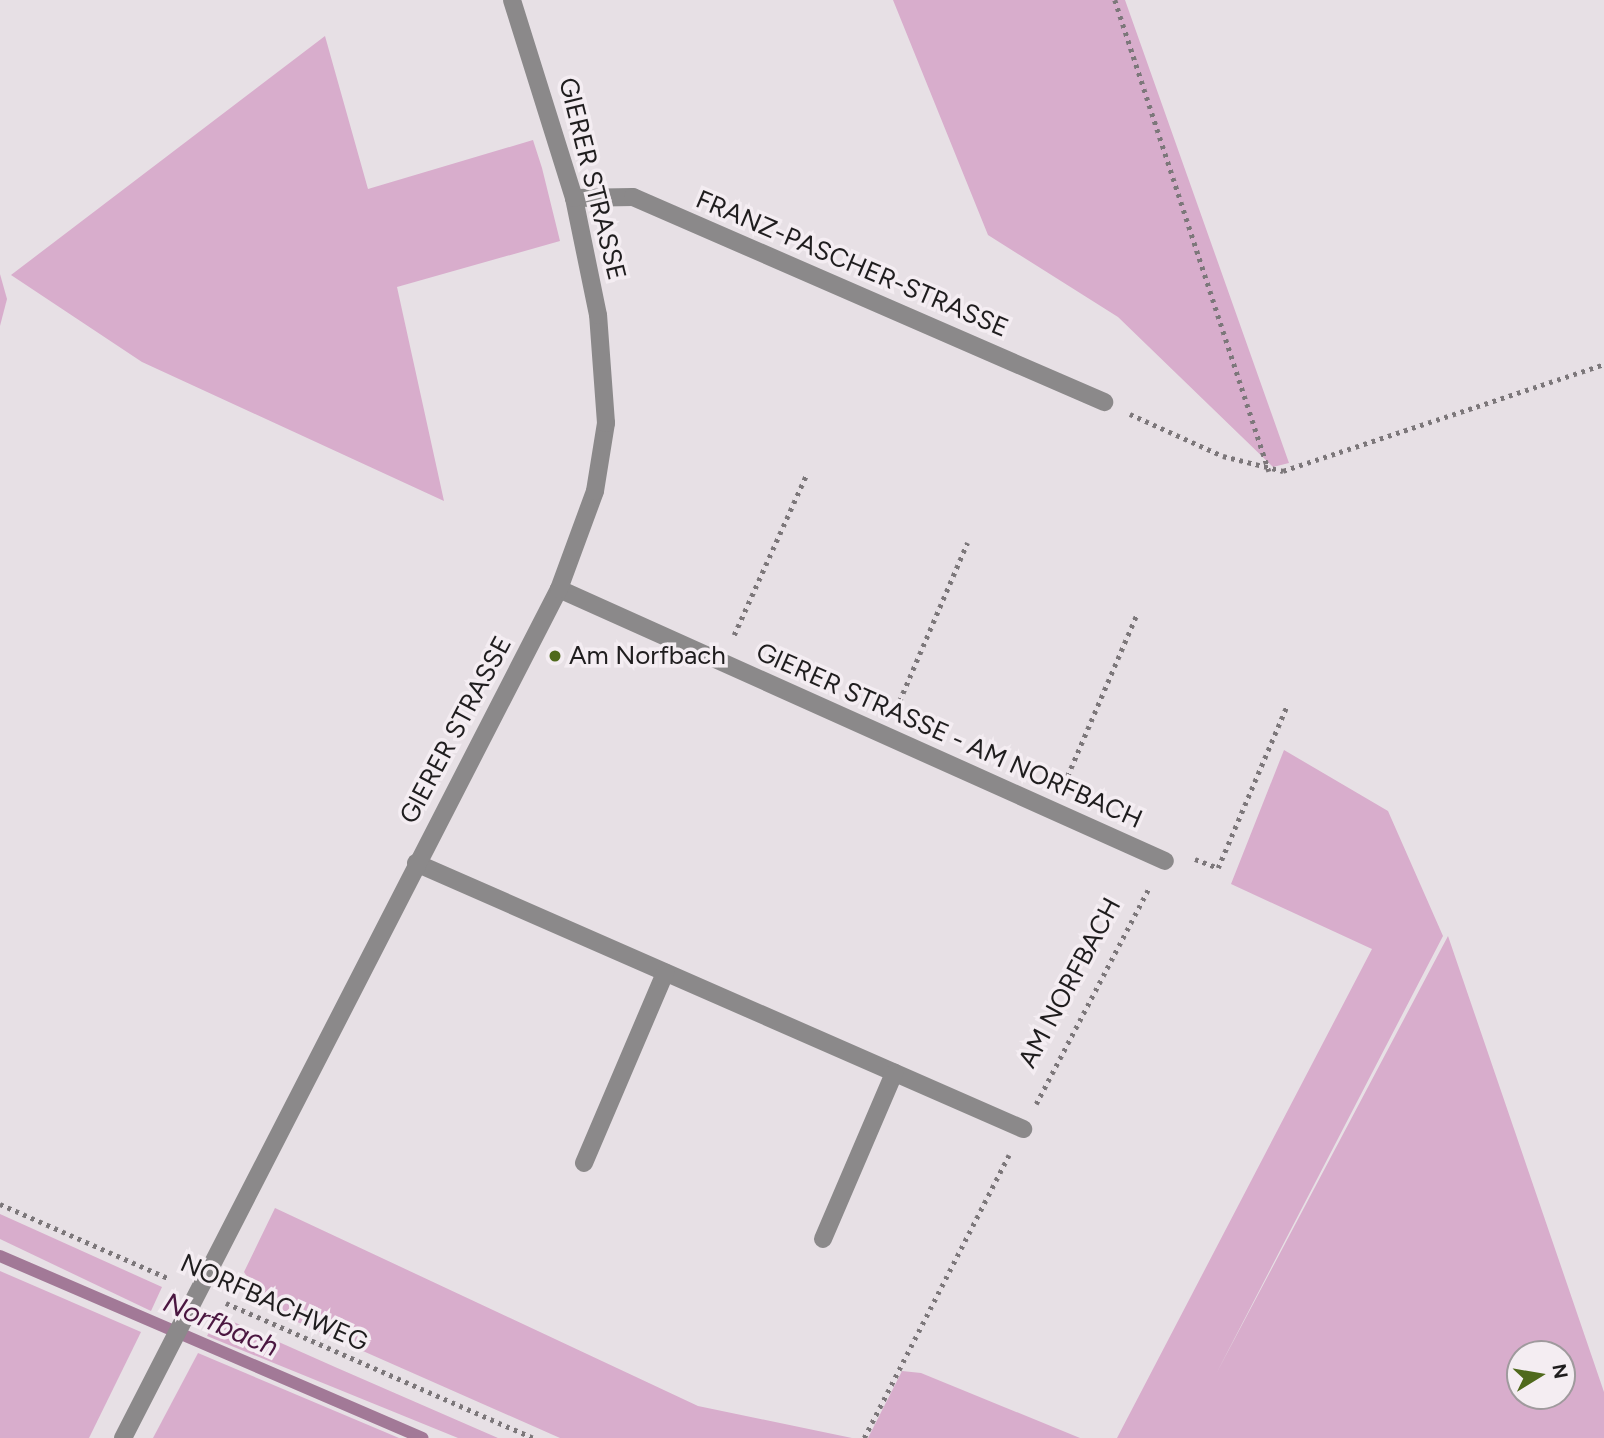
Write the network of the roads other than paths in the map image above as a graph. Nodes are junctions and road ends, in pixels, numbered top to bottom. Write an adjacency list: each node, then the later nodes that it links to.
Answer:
1 (512, 0): 2 (street, GIERER STRASSE)
2 (575, 198): 3 (street, FRANZ-PASCHER-STRASSE); 4 (street, GIERER STRASSE)
3 (1104, 402)
4 (559, 589): 5 (street, GIERER STRASSE - AM NORFBACH); 6 (street, GIERER STRASSE)
5 (1165, 861)
6 (416, 863): 7 (street); 12 (street, GIERER STRASSE)
7 (665, 972): 8 (street); 10 (street)
8 (894, 1073): 9 (street); 11 (street)
9 (1023, 1129)
10 (584, 1163)
11 (824, 1239)
12 (123, 1438)

